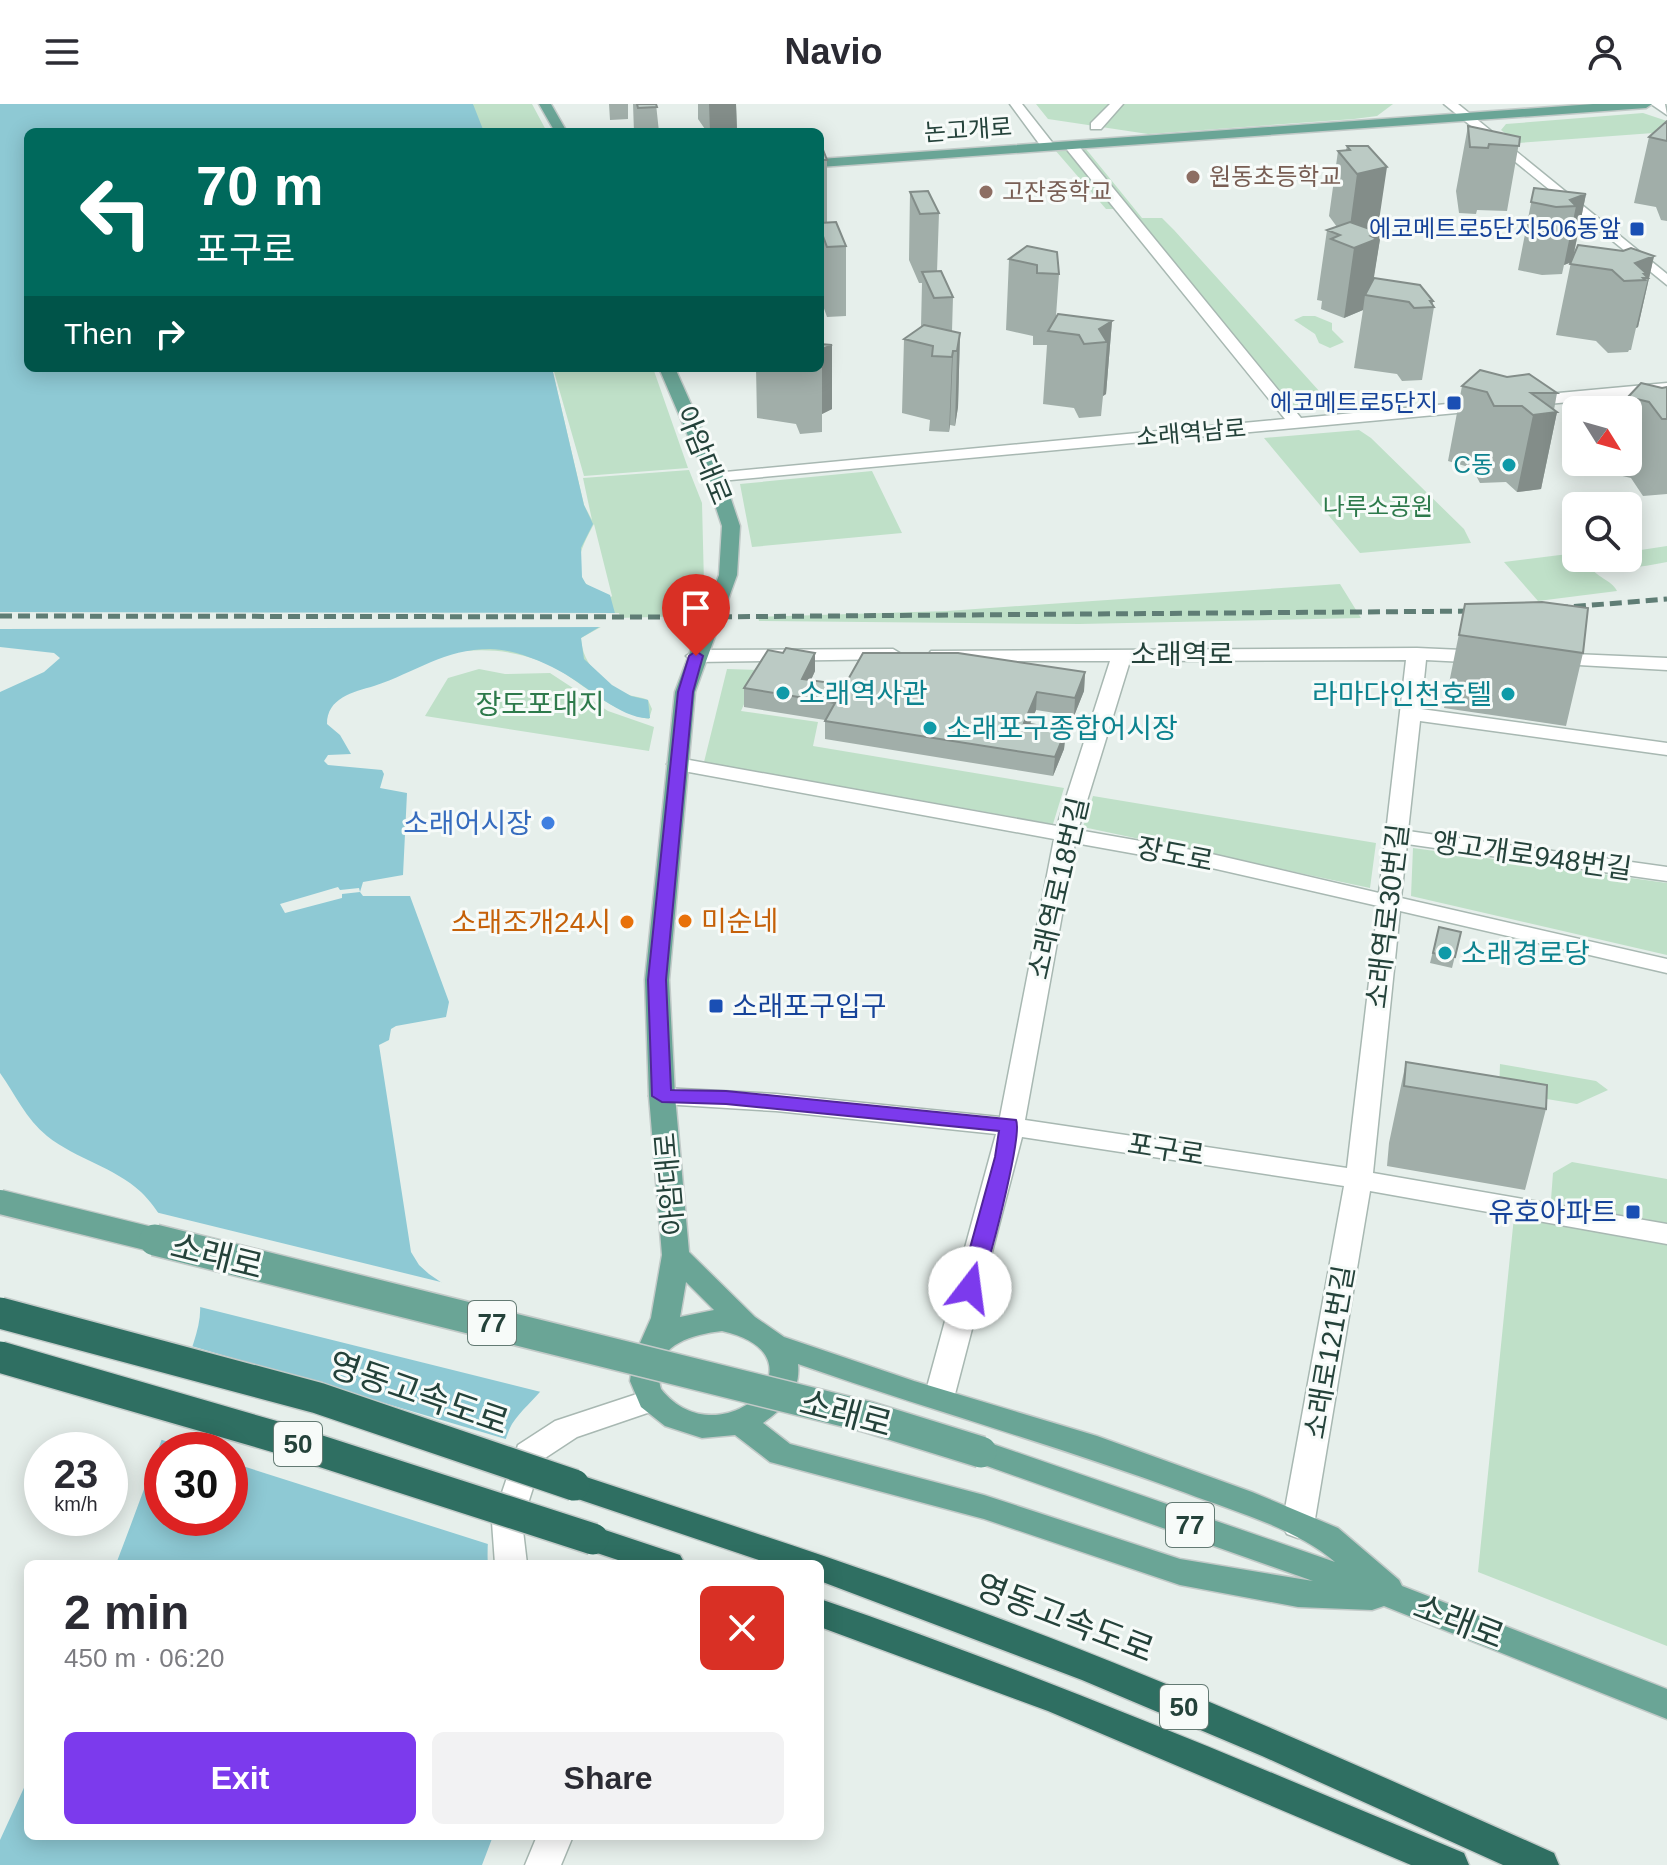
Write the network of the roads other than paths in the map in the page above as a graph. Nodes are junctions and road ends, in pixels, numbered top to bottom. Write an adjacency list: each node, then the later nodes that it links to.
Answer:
1 (545, 104): 10 (main road)
2 (1016, 104): 11 (street)
3 (1117, 104): 9 (street)
4 (1450, 104): 8 (street)
5 (1646, 104): 8 (main road, 논고개로)
6 (1657, 104): 7 (street)
7 (1667, 111)
8 (1466, 117): 11 (main road, 논고개로); 14 (street)
9 (1096, 126)
10 (559, 128)
11 (1048, 146): 13 (main road, 논고개로)
12 (1073, 148): 17 (street)
13 (824, 163)
14 (1667, 281)
15 (669, 372): 18 (main road, 아암대로)
16 (1667, 388): 17 (street, 소래역남로)
17 (1297, 423): 18 (street, 소래역남로)
18 (715, 478): 21 (main road, 아암대로)
19 (1417, 654): 20 (street, 소래역로); 22 (street, 소래역로); 25 (street, 소래역로30번길)
20 (1122, 655): 21 (street, 소래역로); 28 (street, 소래역로18번길)
21 (696, 656): 27 (main road, 아암대로)
22 (1506, 657)
23 (1536, 659): 24 (street)
24 (1667, 664)
25 (1410, 714): 26 (street); 29 (street, 소래역로30번길)
26 (1667, 749)
27 (678, 764): 28 (street, 장도로); 33 (main road, 아암대로)
28 (1066, 833): 31 (street, 장도로); 34 (street, 소래역로18번길)
29 (1396, 836): 30 (street, 앵고개로948번길); 31 (street, 소래역로30번길)
30 (1667, 874)
31 (1389, 900): 32 (street, 장도로); 35 (street, 소래역로30번길)
32 (1667, 966)
33 (662, 1096): 34 (street, 포구로); 38 (main road, 아암대로)
34 (1009, 1125): 35 (street, 포구로); 44 (street, 소래역로18번길)
35 (1359, 1178): 37 (street, 포구로); 47 (street, 소래로121번길)
36 (0, 1202): 52 (main road, 소래로 / 77, bridge)
37 (1667, 1234)
38 (676, 1255): 40 (main road, 아암대로); 41 (main road, 아암대로)
39 (0, 1313): 50 (highway, 영동고속도로 / 50, bridge)
40 (744, 1323): 41 (main road); 42 (main road)
41 (659, 1340): 45 (main road)
42 (777, 1346): 44 (main road); 46 (main road)
43 (0, 1357): 49 (highway, 50, bridge)
44 (939, 1398): 47 (main road)
45 (652, 1400): 46 (main road); 48 (street)
46 (740, 1422): 52 (main road, 77)
47 (1298, 1525): 52 (main road)
48 (511, 1560)
49 (657, 1560)
50 (797, 1560)
51 (824, 1569): 58 (highway, 영동고속도로 / 50)
52 (1399, 1598): 54 (main road, 소래로)
53 (824, 1614): 57 (highway, 50)
54 (1667, 1704)
55 (553, 1840): 56 (street)
56 (543, 1865)
57 (1451, 1865)
58 (1541, 1865)

